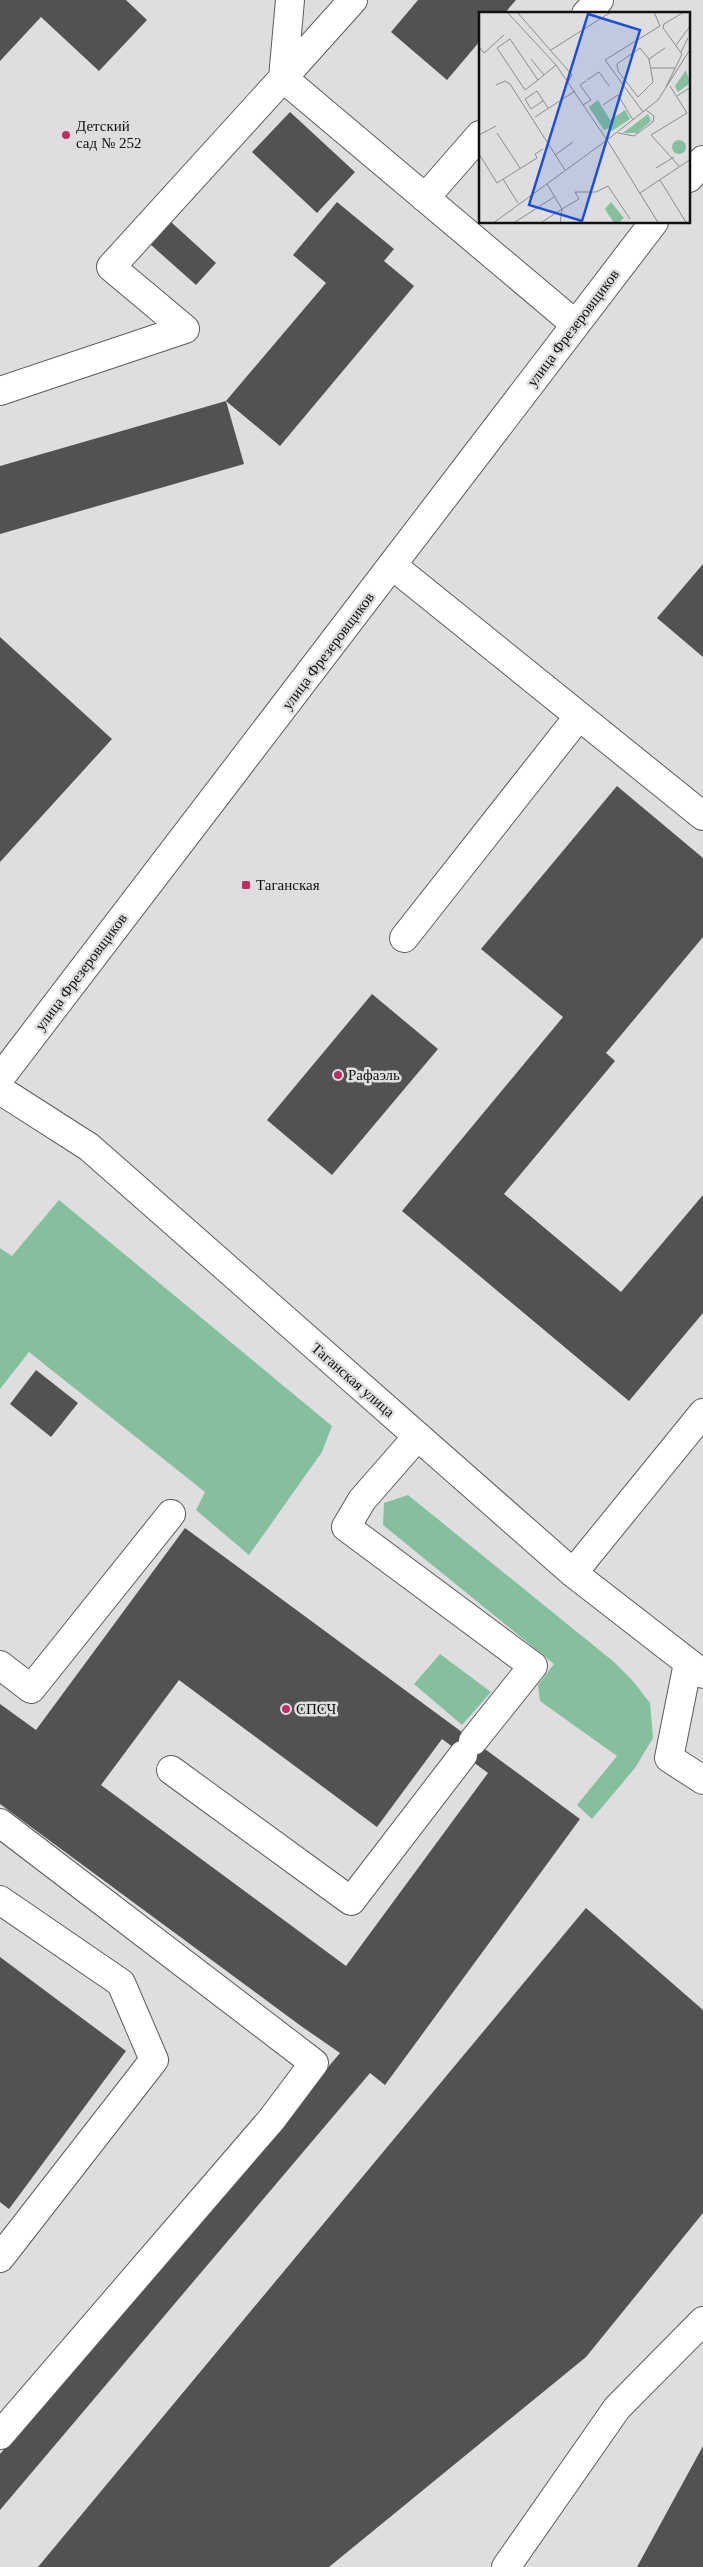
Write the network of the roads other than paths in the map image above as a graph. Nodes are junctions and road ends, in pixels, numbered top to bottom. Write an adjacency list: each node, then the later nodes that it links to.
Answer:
1 (290, 0): 5 (main road)
2 (353, 0): 5 (main road)
3 (598, 0): 4 (main road)
4 (588, 12)
5 (283, 78): 9 (main road); 12 (main road)
6 (479, 136): 9 (main road)
7 (703, 160): 8 (main road)
8 (690, 177)
9 (425, 198): 11 (main road)
10 (652, 224): 11 (main road, улица Фрезеровщиков)
11 (575, 324): 13 (main road, улица Фрезеровщиков)
12 (0, 391)
13 (393, 566): 14 (main road); 17 (main road, улица Фрезеровщиков)
14 (579, 716): 15 (main road); 16 (main road)
15 (703, 816)
16 (404, 938)
17 (0, 1078)
18 (0, 1090): 20 (main road, Таганская улица)
19 (703, 1413): 22 (main road)
20 (417, 1437): 22 (main road, Таганская улица); 25 (main road)
21 (171, 1514): 23 (main road)
22 (573, 1573): 24 (main road, Таганская улица)
23 (0, 1665)
24 (695, 1669): 26 (main road)
25 (171, 1770)
26 (703, 1780)
27 (0, 1823): 31 (main road)
28 (0, 1900): 29 (main road)
29 (0, 2258)
30 (703, 2321): 32 (main road)
31 (0, 2435)
32 (506, 2567)

